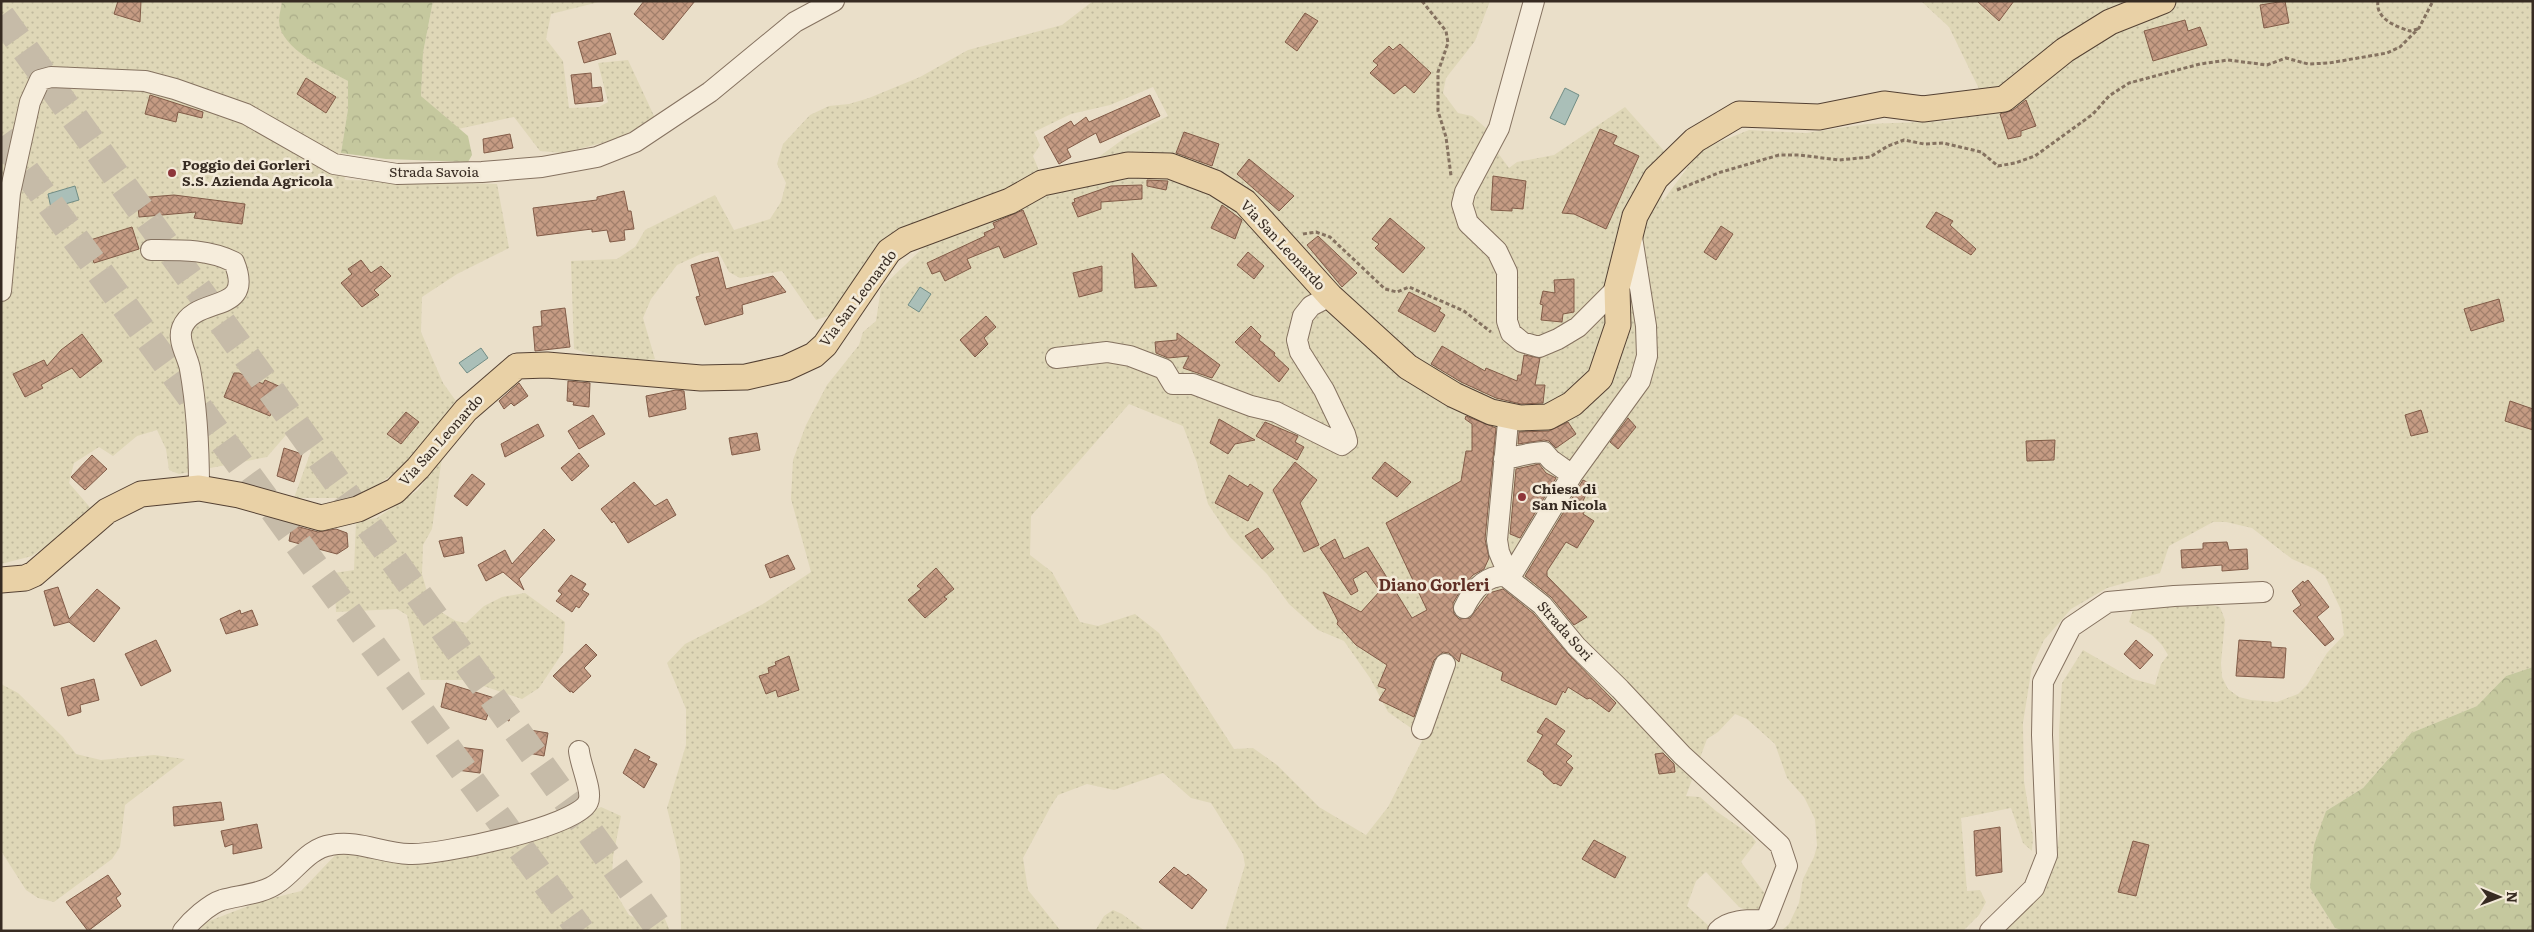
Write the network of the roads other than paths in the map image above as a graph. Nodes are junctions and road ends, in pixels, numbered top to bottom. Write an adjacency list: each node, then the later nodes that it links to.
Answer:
1 (834, 1): 7 (street, Strada Savoia)
2 (1534, 1): 6 (street)
3 (2163, 1): 4 (main road, Via San Leonardo)
4 (1631, 234): 6 (main road, Via San Leonardo); 12 (street)
5 (151, 250): 13 (street)
6 (1617, 288): 10 (main road, Via San Leonardo)
7 (1, 291)
8 (1330, 296): 9 (street); 10 (main road, Via San Leonardo); 13 (main road, Via San Leonardo)
9 (1056, 358)
10 (1520, 418): 11 (street)
11 (1504, 459): 12 (street); 14 (street)
12 (1572, 475): 14 (street)
13 (199, 488): 15 (main road, Via San Leonardo)
14 (1510, 576): 17 (street); 22 (street, Strada Sori)
15 (1, 580)
16 (2263, 592): 23 (street)
17 (1464, 608)
18 (1445, 664): 19 (street)
19 (1422, 729)
20 (579, 751): 21 (street)
21 (183, 931)
22 (1718, 931)
23 (1990, 931)

